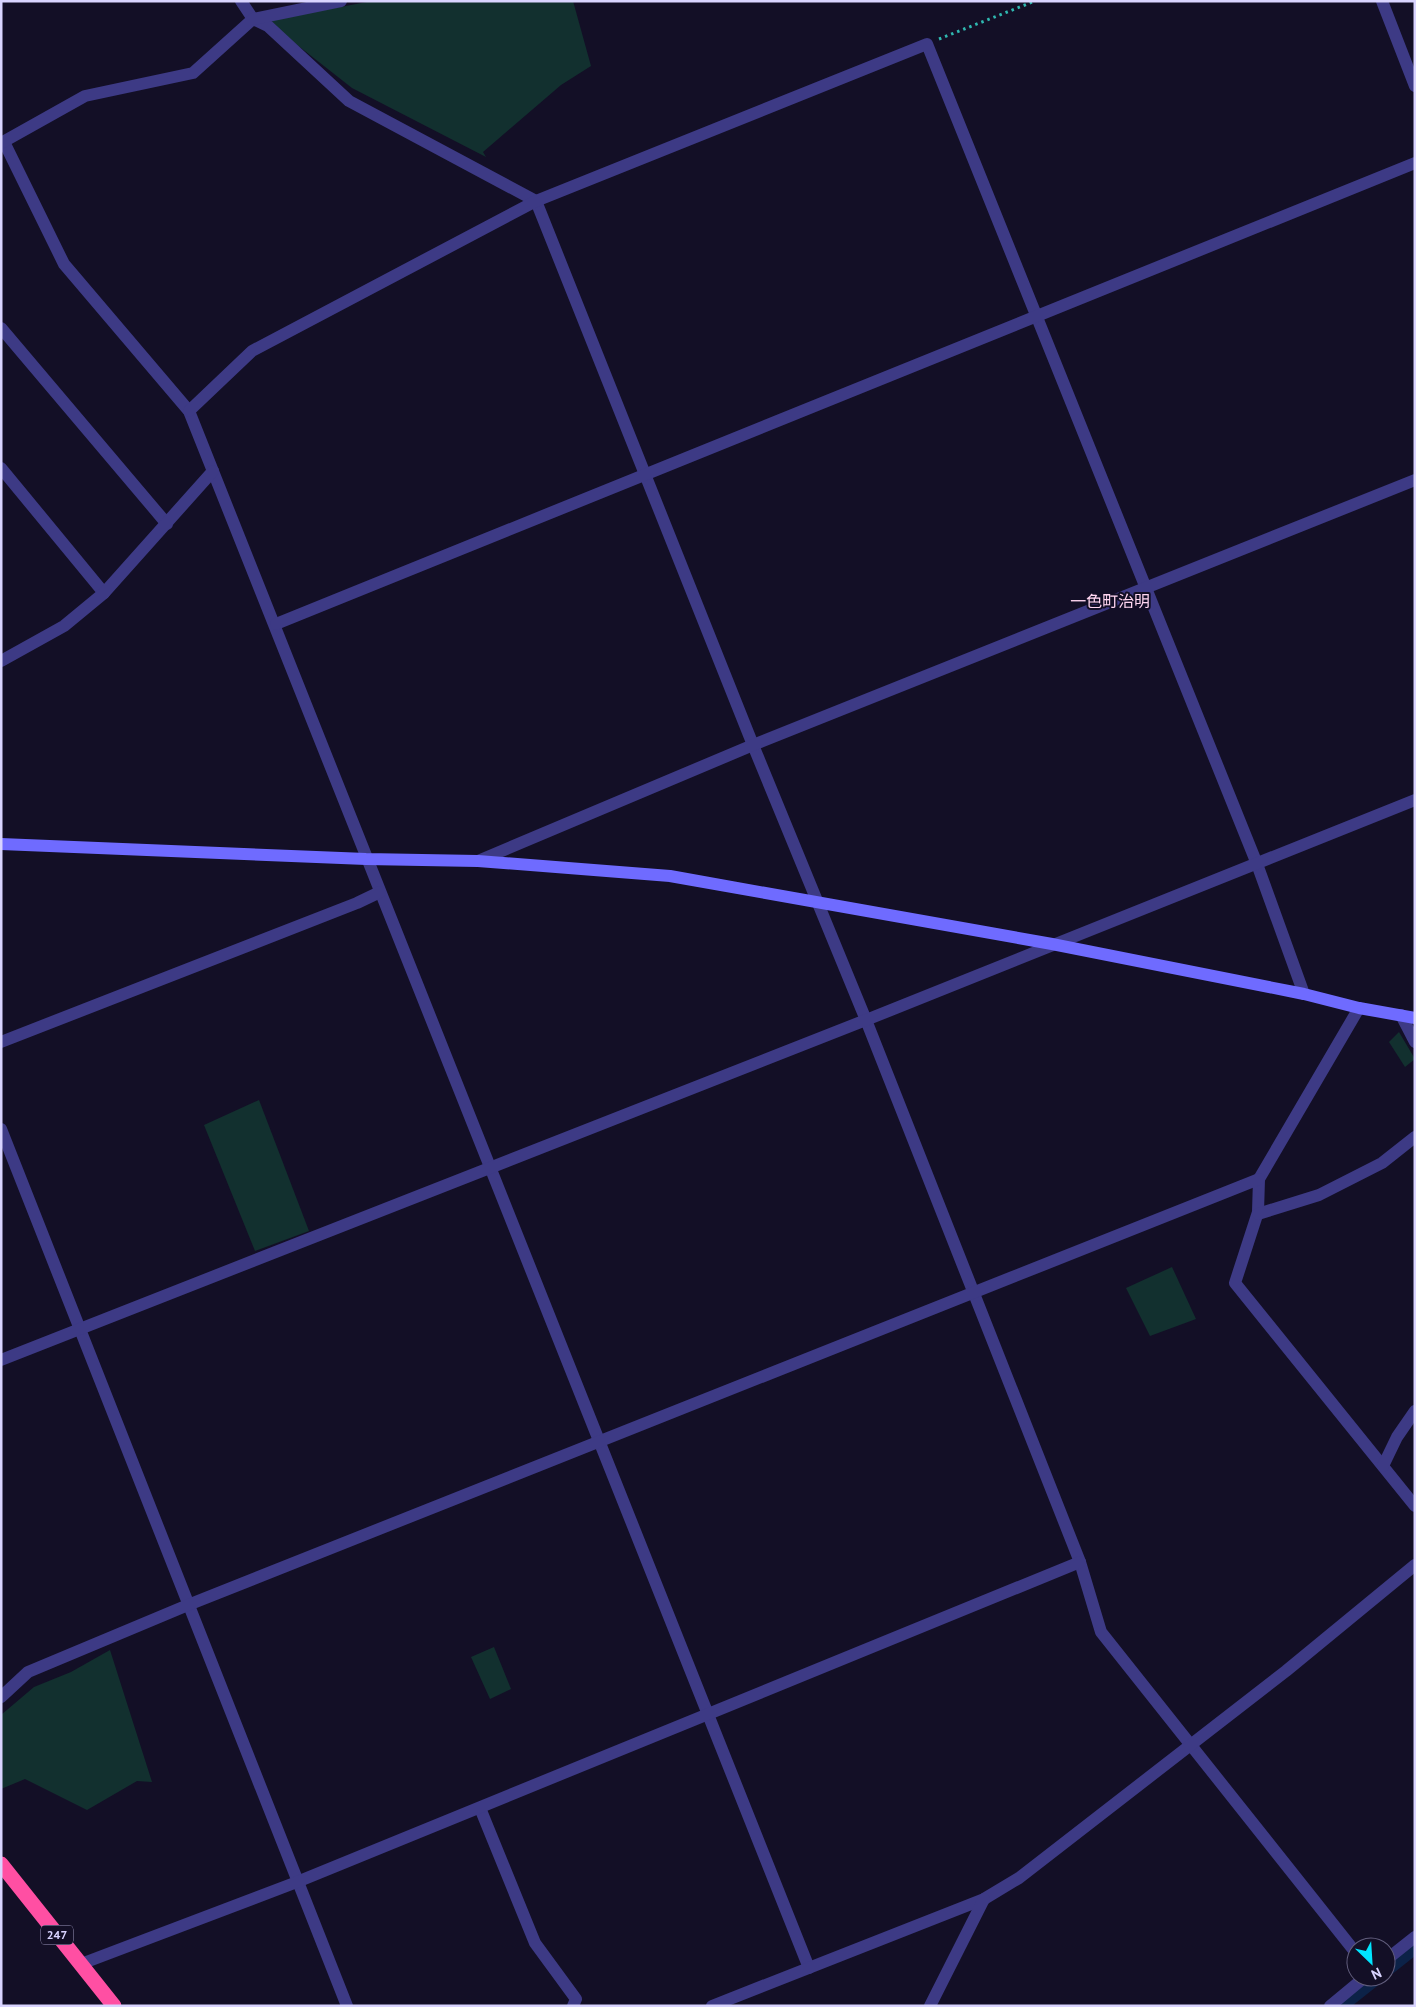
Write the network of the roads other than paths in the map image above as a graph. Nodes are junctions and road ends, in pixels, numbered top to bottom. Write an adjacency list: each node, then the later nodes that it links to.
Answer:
1 (241, 1): 4 (street)
2 (341, 1): 4 (street)
3 (1382, 1): 5 (street)
4 (253, 20): 6 (street); 8 (street)
5 (1415, 86)
6 (3, 143): 11 (street)
7 (1415, 163): 9 (street)
8 (536, 201): 9 (street); 11 (street); 14 (street)
9 (1036, 316): 14 (street); 17 (street)
10 (1, 328): 16 (street)
11 (189, 410): 13 (street)
12 (1, 468): 18 (street)
13 (213, 471): 16 (street); 19 (street)
14 (646, 474): 19 (street); 21 (street)
15 (1415, 480): 17 (street)
16 (167, 524): 18 (street)
17 (1146, 588): 21 (street); 26 (street)
18 (104, 593): 20 (street)
19 (276, 624): 24 (street)
20 (1, 660)
21 (753, 745): 25 (street); 28 (street)
22 (1415, 800): 26 (street)
23 (1, 844): 24 (street)
24 (366, 859): 25 (street); 27 (street)
25 (478, 861): 28 (street)
26 (1257, 864): 29 (street); 30 (street)
27 (380, 892): 35 (street); 39 (street)
28 (816, 902): 29 (street); 34 (street)
29 (1052, 944): 30 (street); 34 (street)
30 (1304, 994): 31 (street)
31 (1359, 1008): 32 (street); 40 (street)
32 (1401, 1015): 33 (street); 36 (street)
33 (1415, 1018)
34 (866, 1020): 39 (street); 42 (street)
35 (1, 1042)
36 (1415, 1042)
37 (1, 1129): 43 (street)
38 (1415, 1137): 41 (street)
39 (491, 1168): 43 (street); 46 (street)
40 (1259, 1179): 41 (street); 42 (street)
41 (1258, 1214): 47 (street)
42 (972, 1293): 46 (street); 49 (street)
43 (78, 1328): 44 (street); 51 (street)
44 (1, 1360)
45 (1415, 1411): 47 (street)
46 (600, 1441): 51 (street); 53 (street)
47 (1383, 1466): 48 (street)
48 (1415, 1506)
49 (1080, 1562): 53 (street); 54 (street)
50 (1415, 1564): 54 (street)
51 (188, 1605): 52 (street); 57 (street)
52 (1, 1697)
53 (708, 1715): 55 (street); 63 (street)
54 (1190, 1744): 58 (street); 60 (street)
55 (480, 1808): 57 (street); 67 (street)
56 (1, 1864): 62 (highway, 247)
57 (297, 1882): 62 (street); 66 (street)
58 (984, 1900): 63 (street); 69 (street)
59 (1415, 1937): 61 (street)
60 (1346, 1940)
61 (1396, 1952)
62 (81, 1964): 65 (highway, 247)
63 (810, 1968): 68 (street)
64 (1353, 1987): 70 (street)
65 (114, 2006)
66 (347, 2006)
67 (573, 2006)
68 (712, 2006)
69 (930, 2006)
70 (1330, 2006)

